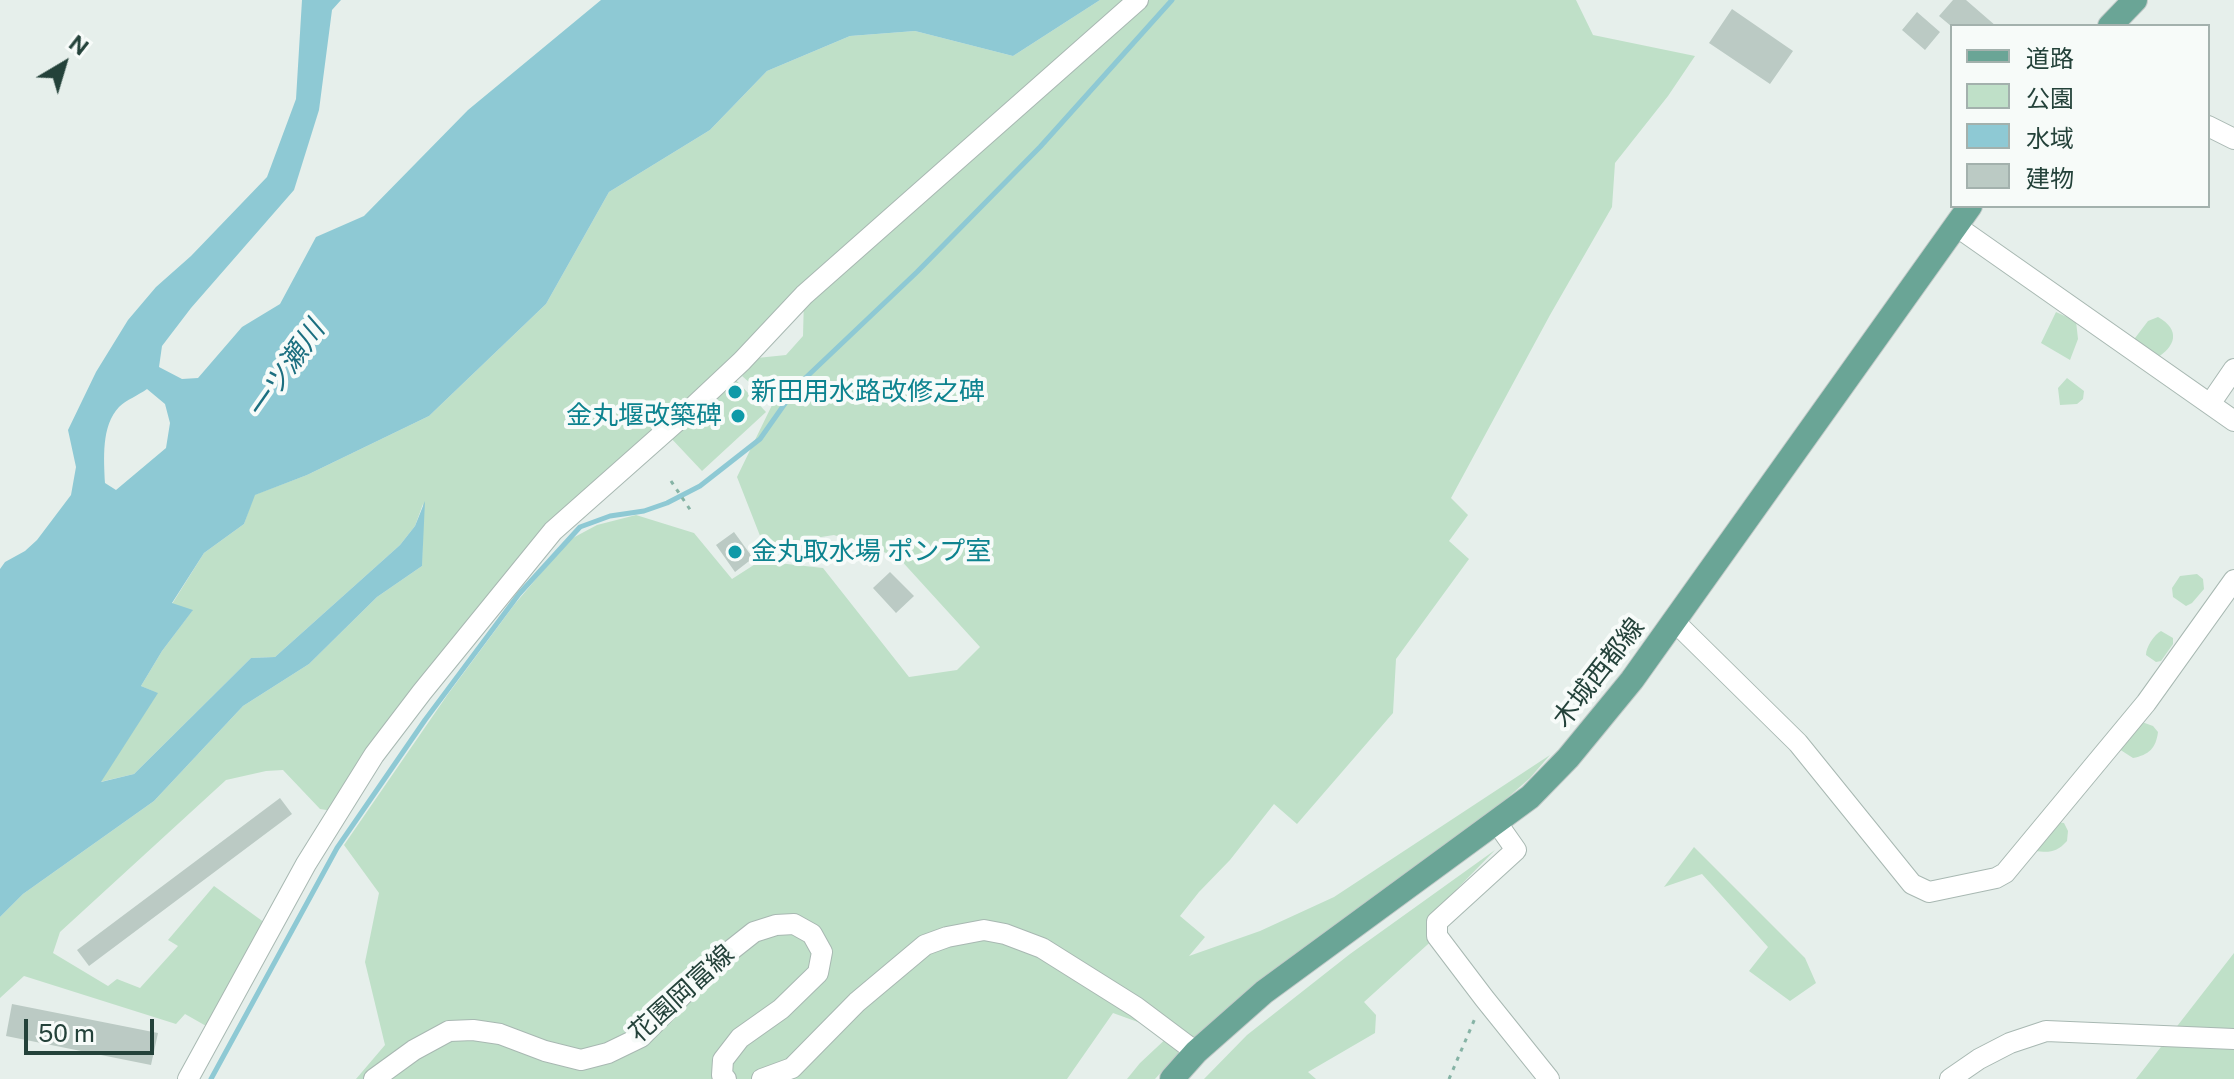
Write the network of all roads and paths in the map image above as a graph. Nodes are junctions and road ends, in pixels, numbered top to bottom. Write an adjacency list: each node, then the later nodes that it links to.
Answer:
1 (1138, 0): 18 (street)
2 (2135, 0): 3 (main road)
3 (2112, 24)
4 (2210, 127): 5 (street)
5 (2234, 139)
6 (1963, 216): 8 (street); 13 (main road, 木城西都線)
7 (2234, 369): 8 (street)
8 (2210, 404): 9 (street)
9 (2234, 421)
10 (671, 481): 11 (path)
11 (691, 511)
12 (2234, 580): 13 (street)
13 (1674, 621): 14 (main road, 木城西都線)
14 (1497, 823): 15 (street); 17 (main road, 木城西都線)
15 (1484, 998): 23 (path); 24 (street)
16 (2234, 1039): 25 (street)
17 (1196, 1052): 21 (street); 22 (main road, 木城西都線)
18 (195, 1077)
19 (374, 1079): 20 (street, 花園岡富線)
20 (726, 1079)
21 (762, 1079)
22 (1172, 1079)
23 (1449, 1079)
24 (1549, 1079)
25 (1950, 1079)

